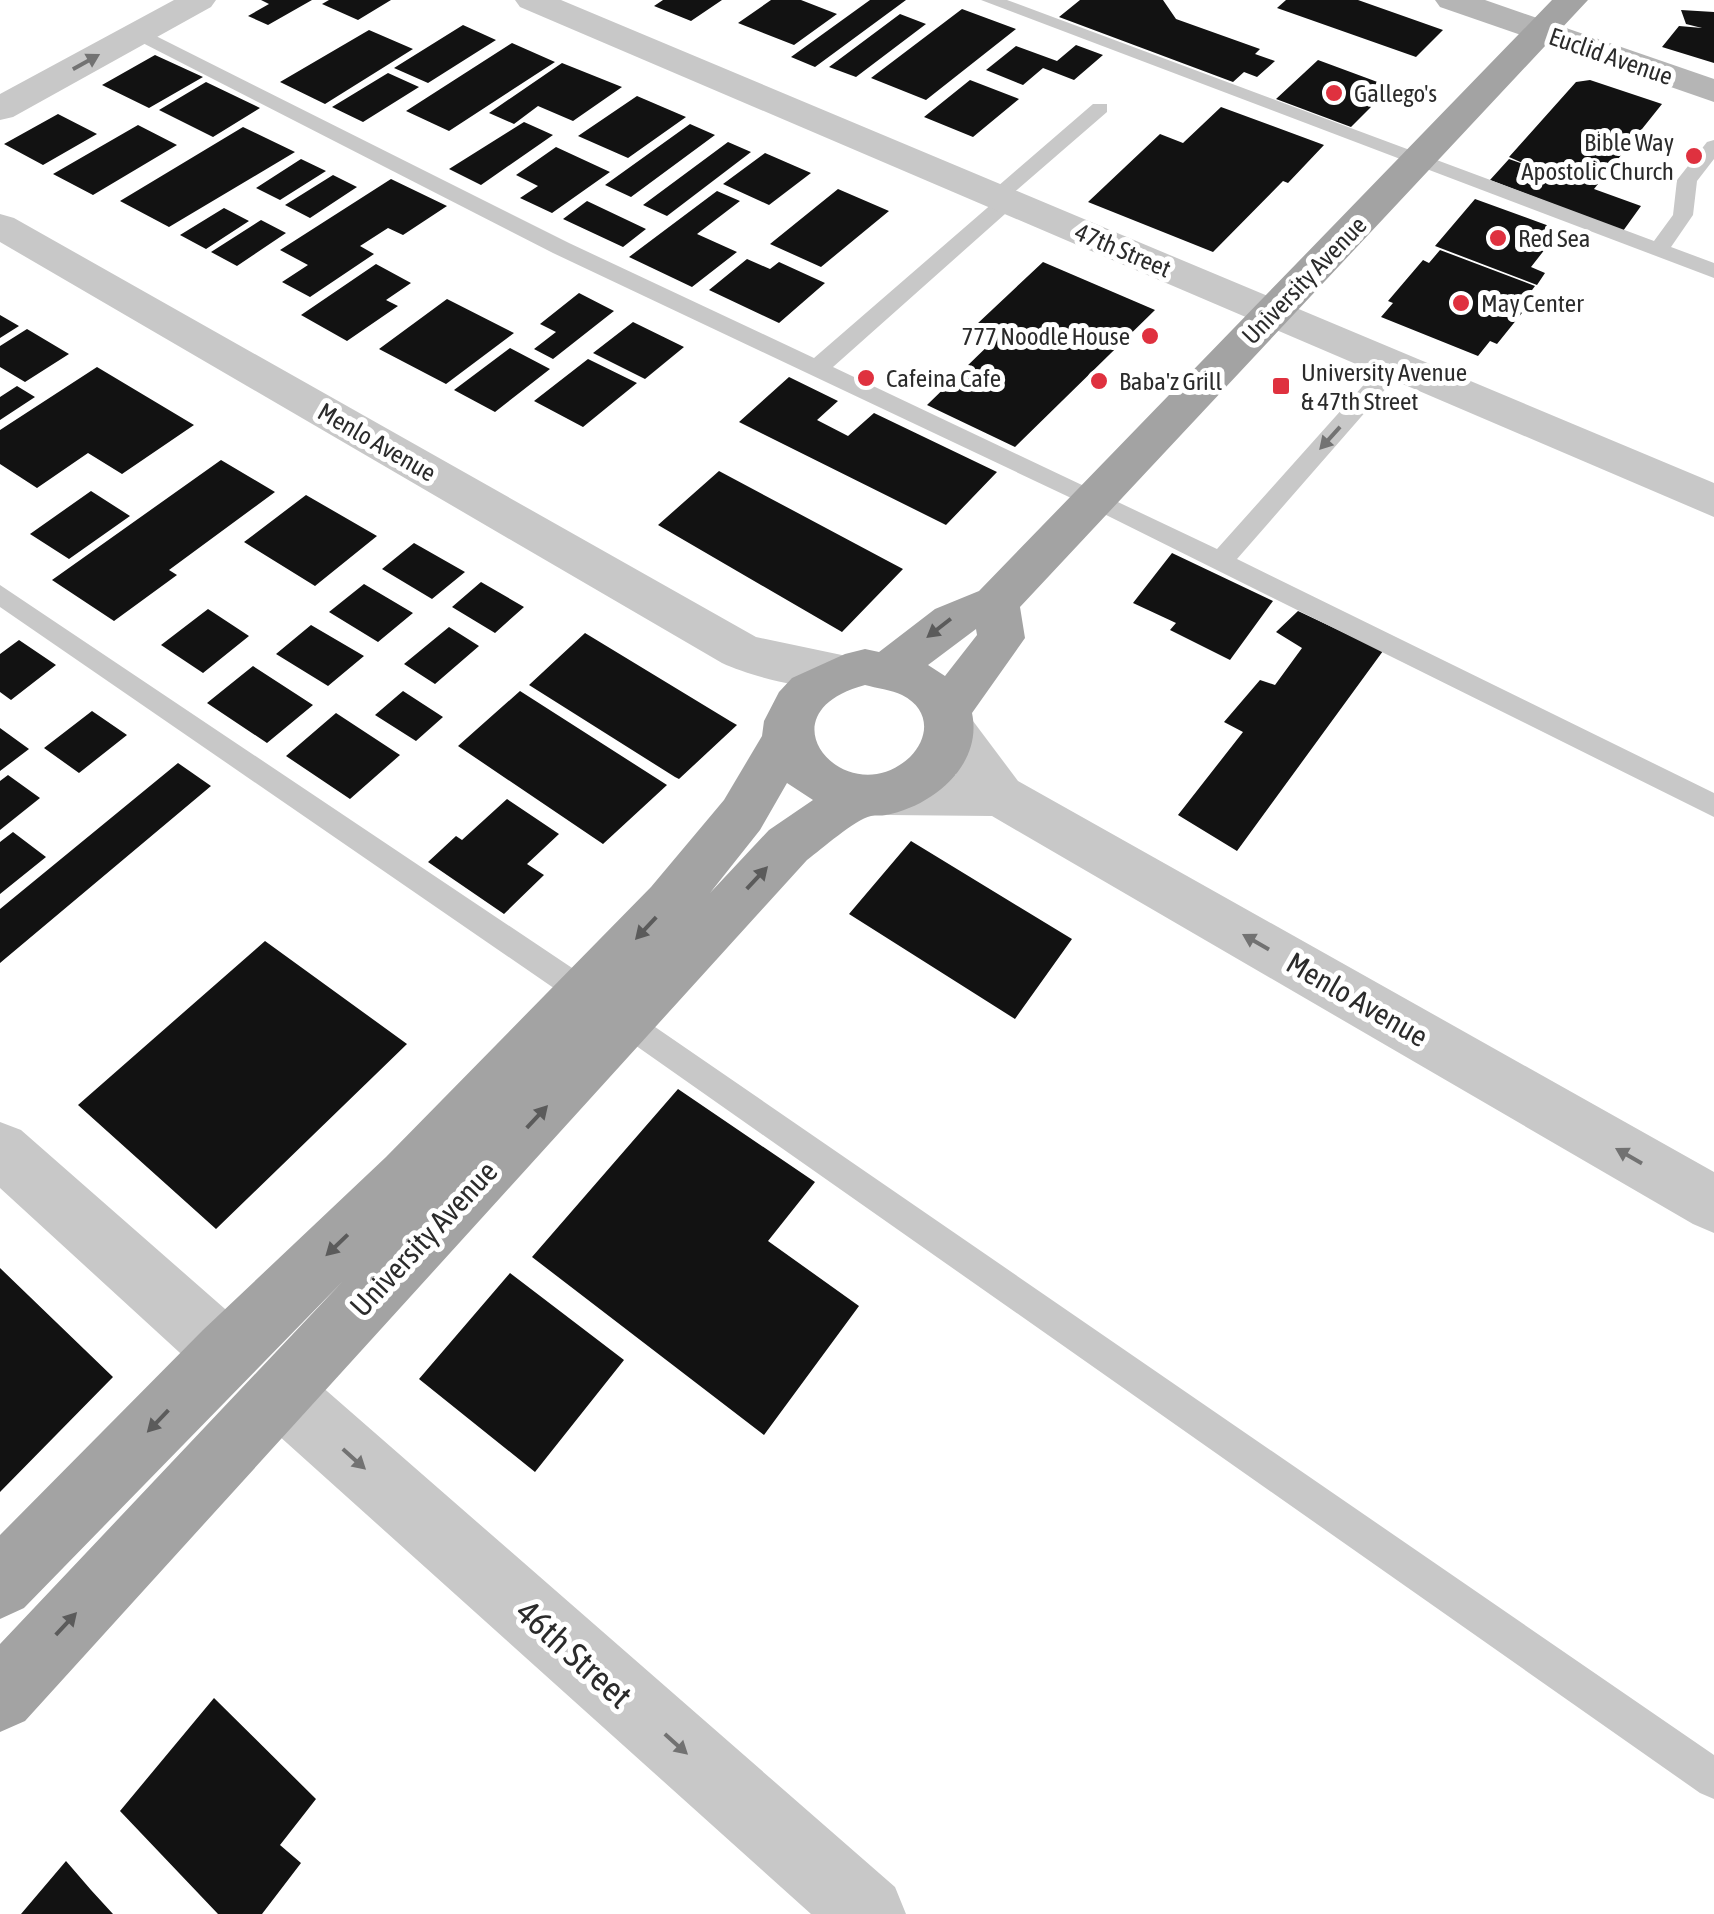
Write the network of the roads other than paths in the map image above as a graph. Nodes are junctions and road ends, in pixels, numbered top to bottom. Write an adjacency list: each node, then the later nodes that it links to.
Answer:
1 (199, 0): 7 (street)
2 (532, 0): 13 (street, 47th Street)
3 (990, 0): 12 (lane)
4 (1452, 0): 6 (main road, Euclid Avenue)
5 (1571, 0): 6 (main road, University Avenue)
6 (1541, 32): 8 (main road, Euclid Avenue); 12 (main road, University Avenue)
7 (138, 34): 10 (street, one-way to 7); 19 (lane)
8 (1714, 91)
9 (1100, 108): 13 (lane)
10 (0, 109)
11 (1714, 146): 15 (lane)
12 (1418, 160): 15 (lane); 17 (main road, University Avenue)
13 (1002, 200): 17 (street, 47th Street); 19 (lane)
14 (0, 226): 25 (street, Menlo Avenue)
15 (1658, 250): 16 (lane)
16 (1714, 271)
17 (1272, 314): 18 (street, 47th Street); 20 (main road, University Avenue)
18 (1394, 365): 21 (street, 47th Street); 22 (lane, one-way to 22)
19 (816, 369): 20 (lane)
20 (1094, 498): 22 (lane); 24 (main road, University Avenue)
21 (1714, 501)
22 (1221, 561): 32 (lane)
23 (0, 594): 33 (lane)
24 (996, 603): 26 (main road, University Avenue, one-way to 26); 28 (main road)
25 (754, 658): 27 (street, Menlo Avenue); 29 (street, Menlo Avenue)
26 (892, 669): 27 (main road); 28 (main road)
27 (840, 671): 29 (main road)
28 (950, 721): 30 (main road); 31 (street, Menlo Avenue)
29 (788, 727): 30 (main road); 33 (main road, University Avenue, one-way to 33)
30 (874, 794): 31 (street, Menlo Avenue); 33 (main road, University Avenue, one-way to 30)
31 (1000, 796): 35 (street, Menlo Avenue, one-way to 31)
32 (1714, 806)
33 (605, 1007): 36 (main road, University Avenue, one-way to 36); 37 (main road, University Avenue, one-way to 33); 40 (lane)
34 (0, 1149): 36 (street)
35 (1714, 1204)
36 (226, 1352): 38 (main road, University Avenue, one-way to 38)
37 (281, 1394): 39 (main road, University Avenue, one-way to 37); 41 (street, 46th Street, one-way to 41)
38 (0, 1584)
39 (0, 1696)
40 (1714, 1780)
41 (868, 1914)

